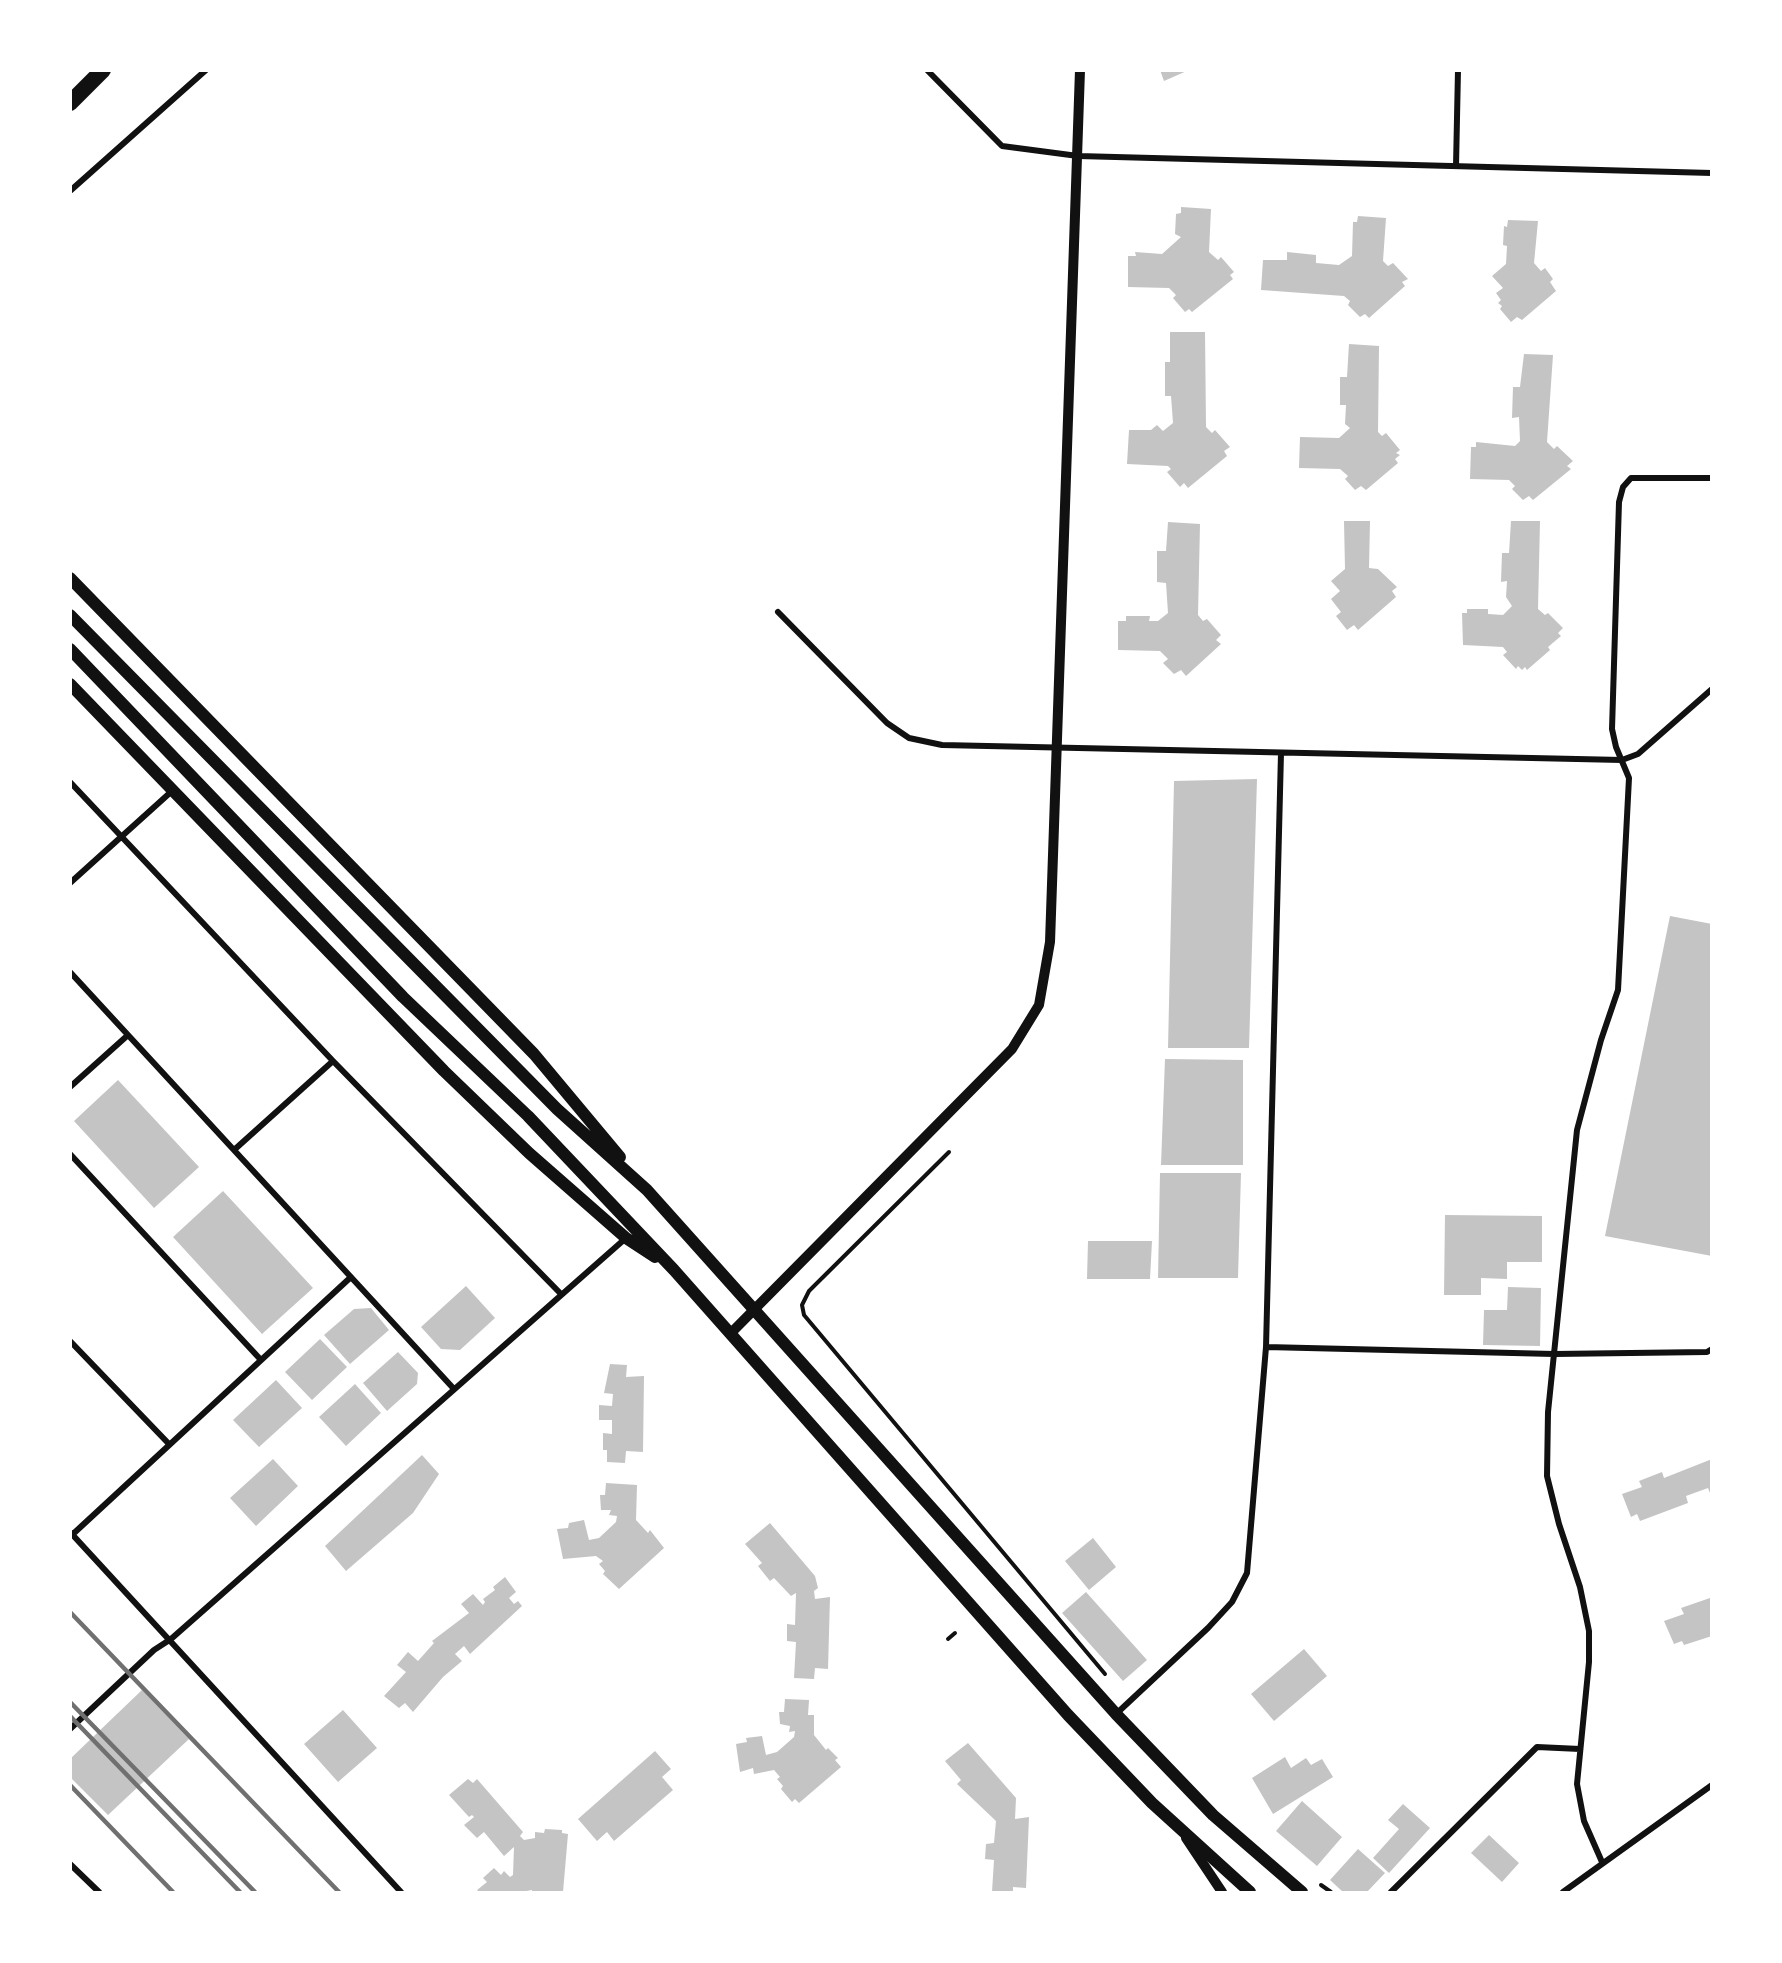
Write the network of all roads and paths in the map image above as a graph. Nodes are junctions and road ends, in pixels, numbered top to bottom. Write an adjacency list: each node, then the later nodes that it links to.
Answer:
1 (103, 70): 6 (highway)
2 (206, 70): 10 (street)
3 (927, 70): 7 (street)
4 (1080, 70): 7 (street)
5 (1458, 70): 8 (street)
6 (70, 104)
7 (1078, 156): 8 (street); 18 (street)
8 (1456, 166): 9 (street)
9 (1712, 173)
10 (70, 191)
11 (1712, 478): 20 (street)
12 (70, 578): 32 (main road)
13 (778, 612): 18 (street)
14 (70, 615): 32 (main road)
15 (70, 649): 34 (main road)
16 (70, 684): 22 (main road)
17 (1712, 689): 20 (street)
18 (1056, 748): 19 (street); 37 (street)
19 (1281, 753): 20 (street); 40 (street)
20 (1622, 760): 42 (street)
21 (70, 782): 23 (street)
22 (172, 790): 23 (street); 33 (main road)
23 (121, 836): 24 (street); 27 (street)
24 (70, 883)
25 (70, 972): 26 (street)
26 (128, 1035): 28 (street); 29 (street)
27 (333, 1060): 29 (street); 36 (street)
28 (70, 1087)
29 (234, 1150): 35 (street)
30 (949, 1152): 50 (path)
31 (70, 1154): 43 (street)
32 (647, 1190): 37 (main road)
33 (626, 1238): 34 (main road); 36 (street)
34 (674, 1270): 38 (main road)
35 (351, 1277): 43 (street); 44 (street)
36 (561, 1294): 44 (street)
37 (755, 1308): 38 (street); 51 (main road)
38 (730, 1334): 55 (main road)
39 (70, 1341): 45 (street)
40 (1266, 1347): 42 (street); 51 (street)
41 (1712, 1349): 42 (street)
42 (1554, 1354): 53 (street)
43 (261, 1360): 45 (street)
44 (454, 1389): 48 (street)
45 (169, 1444): 46 (street)
46 (72, 1533): 48 (street)
47 (955, 1633): 49 (path)
48 (171, 1639): 52 (street); 60 (street)
49 (948, 1639)
50 (1106, 1674)
51 (1116, 1714): 63 (main road)
52 (70, 1729)
53 (1580, 1749): 56 (street); 65 (street)
54 (1712, 1785): 56 (street)
55 (1179, 1828): 61 (street); 62 (main road)
56 (1602, 1862): 66 (street)
57 (70, 1864): 59 (street)
58 (1321, 1885): 64 (path)
59 (99, 1893)
60 (401, 1893)
61 (1222, 1893)
62 (1250, 1893)
63 (1302, 1893)
64 (1331, 1893)
65 (1391, 1893)
66 (1563, 1893)

